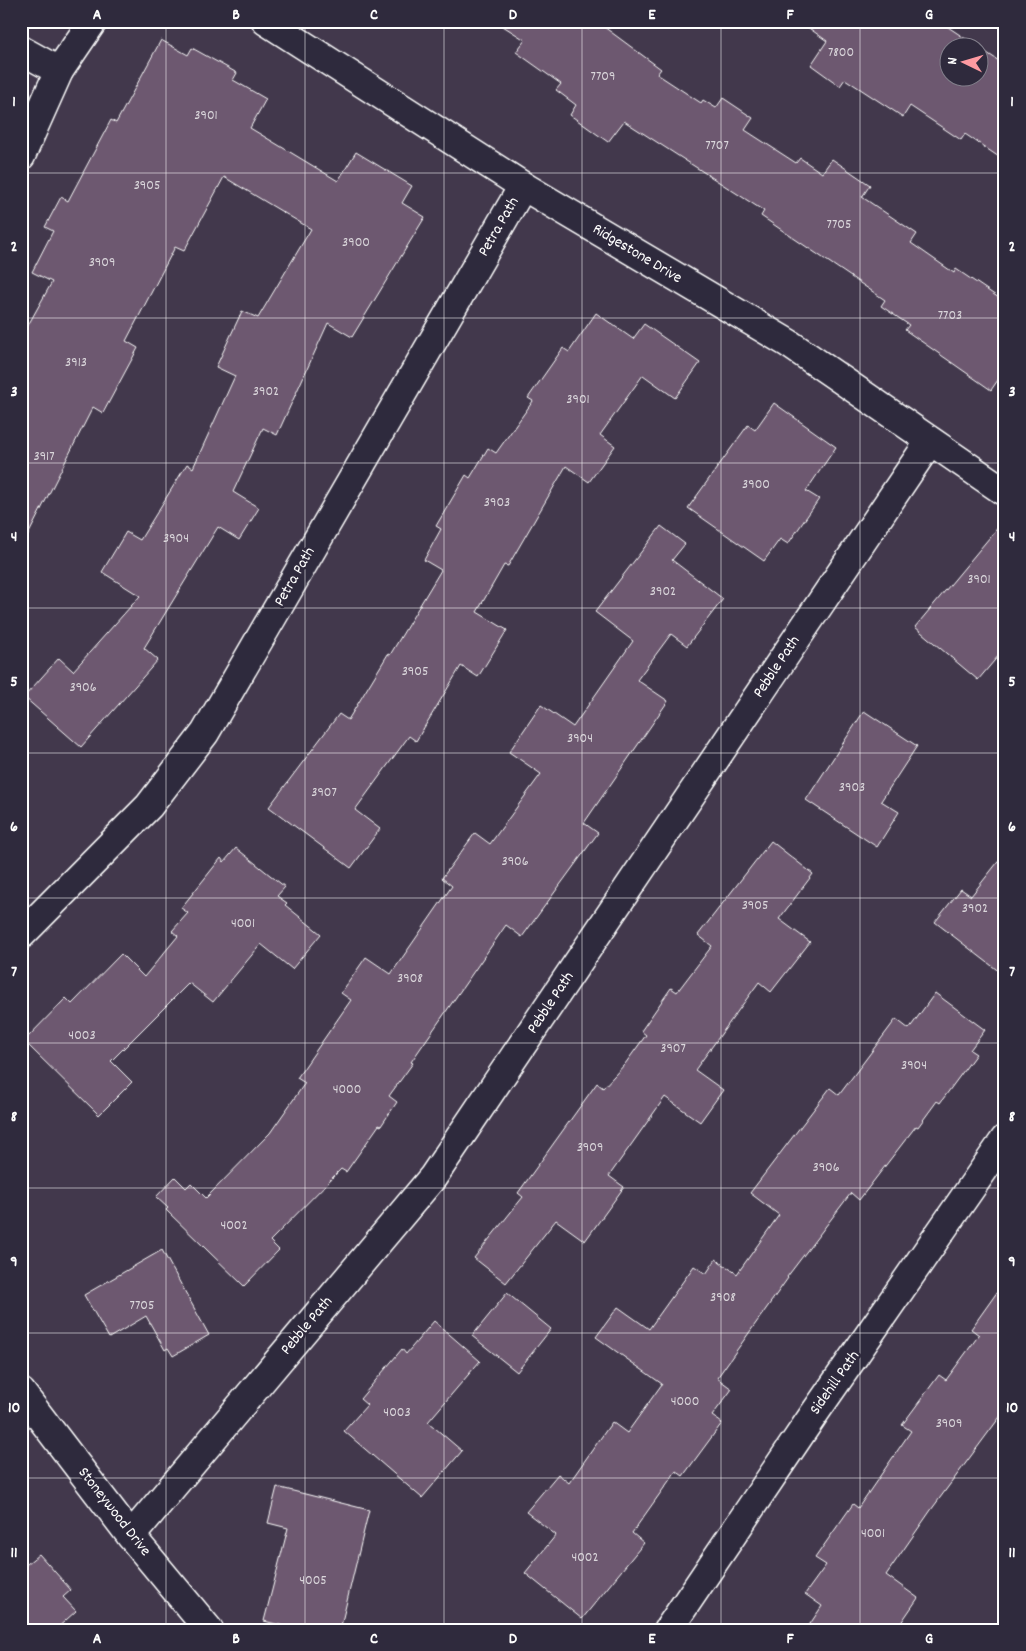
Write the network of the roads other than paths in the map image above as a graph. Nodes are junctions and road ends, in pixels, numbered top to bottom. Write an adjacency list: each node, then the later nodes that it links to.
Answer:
1 (93, 21): 4 (street)
2 (266, 21): 6 (street, Ridgestone Drive)
3 (21, 50): 4 (street)
4 (59, 71): 5 (street)
5 (21, 156)
6 (523, 186): 7 (street, Ridgestone Drive); 9 (street, Petra Path)
7 (930, 440): 8 (street, Ridgestone Drive); 12 (street, Pebble Path)
8 (1005, 492)
9 (21, 935)
10 (1005, 1139): 14 (street, Sidehill Path)
11 (21, 1392): 12 (street, Stoneywood Drive)
12 (131, 1536): 13 (street, Stoneywood Drive)
13 (209, 1630)
14 (668, 1630)

